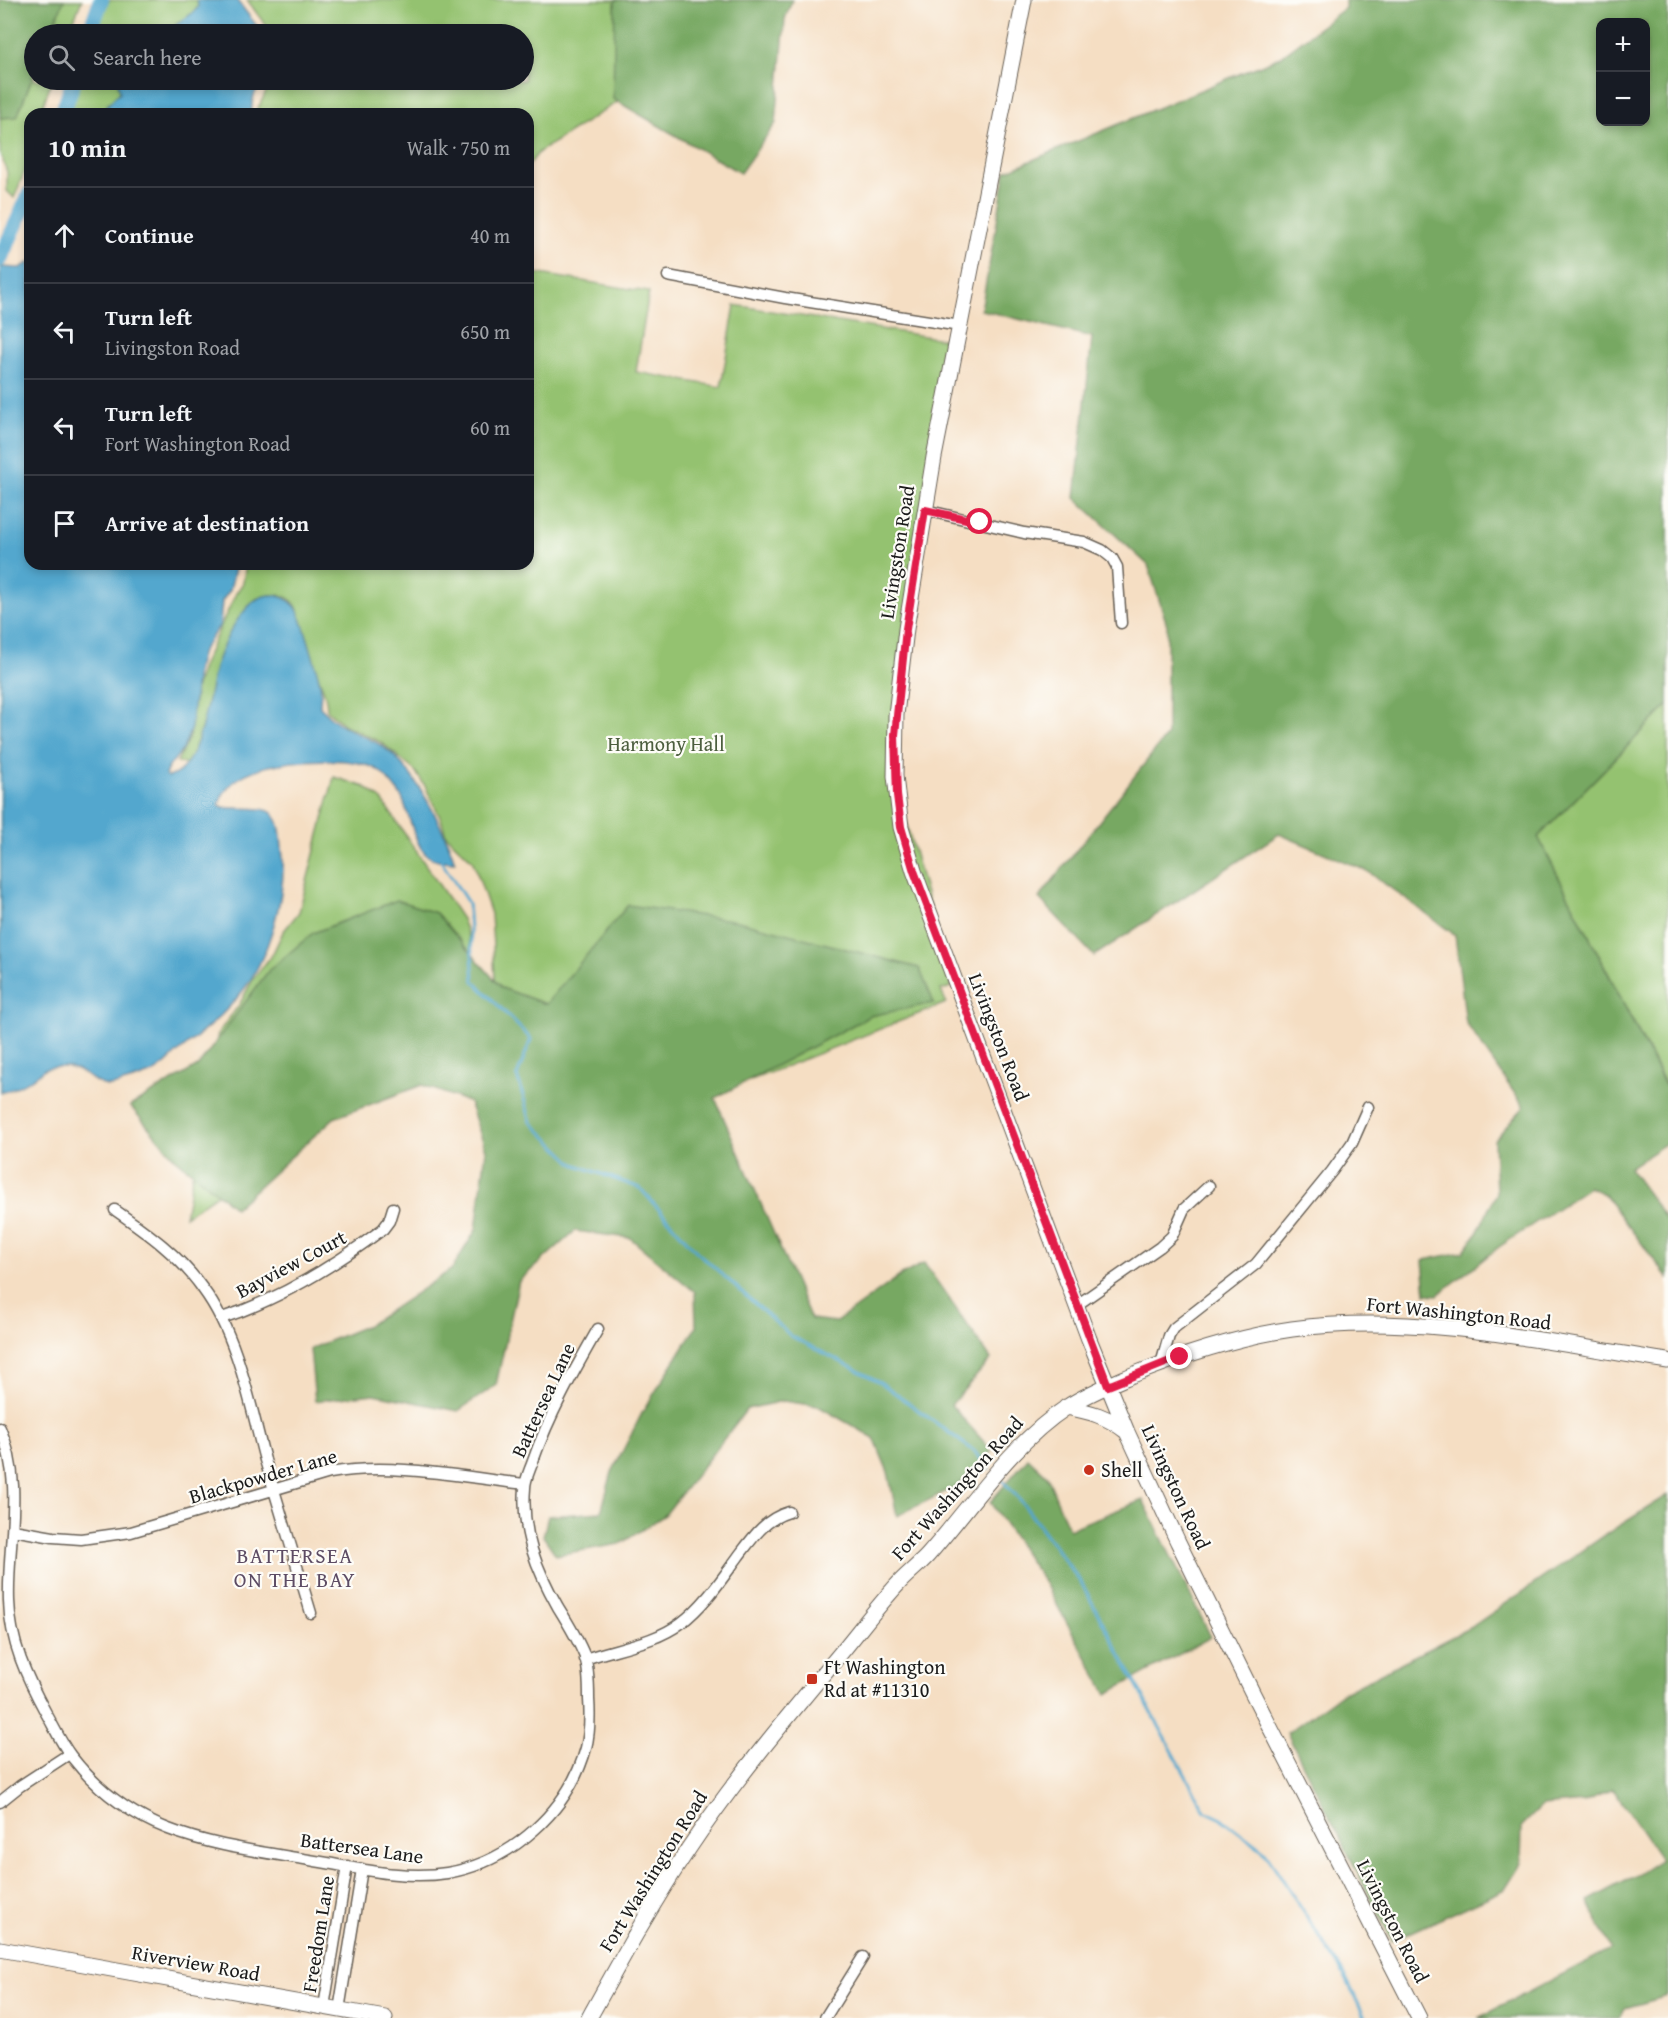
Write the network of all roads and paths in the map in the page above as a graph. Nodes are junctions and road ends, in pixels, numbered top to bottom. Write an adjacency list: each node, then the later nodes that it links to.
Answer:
1 (1024, 0): 3 (main road, Livingston Road)
2 (668, 276): 3 (street)
3 (960, 326): 4 (main road, Livingston Road)
4 (925, 510): 5 (street); 10 (main road, Livingston Road)
5 (1121, 623)
6 (1368, 1107): 14 (street)
7 (1209, 1186): 10 (street)
8 (393, 1208): 11 (street, Bayview Court)
9 (115, 1210): 11 (street)
10 (1077, 1305): 15 (main road, Livingston Road)
11 (222, 1318): 20 (street)
12 (598, 1329): 19 (street, Battersea Lane)
13 (1668, 1361): 14 (main road, Fort Washington Road)
14 (1161, 1364): 15 (main road, Fort Washington Road)
15 (1108, 1386): 16 (main road, Fort Washington Road); 18 (main road, Livingston Road)
16 (1066, 1407): 18 (main road); 34 (main road, Fort Washington Road)
17 (0, 1428): 22 (street, Battersea Lane)
18 (1127, 1432): 36 (main road, Livingston Road)
19 (525, 1484): 20 (street, Blackpowder Lane); 24 (street, Battersea Lane)
20 (275, 1490): 22 (street, Blackpowder Lane); 23 (street)
21 (789, 1512): 24 (street)
22 (13, 1530): 25 (street, Battersea Lane)
23 (311, 1613)
24 (585, 1659): 28 (street, Battersea Lane)
25 (69, 1754): 26 (street); 27 (street, Battersea Lane)
26 (0, 1802)
27 (347, 1866): 28 (street, Battersea Lane); 31 (street, Freedom Lane)
28 (362, 1869): 32 (street, Freedom Lane)
29 (0, 1949): 31 (main road, Riverview Road)
30 (863, 1957): 35 (street)
31 (324, 2007): 32 (main road, Riverview Road)
32 (339, 2010): 33 (main road, Riverview Road)
33 (385, 2018)
34 (589, 2018)
35 (825, 2018)
36 (1419, 2018)

